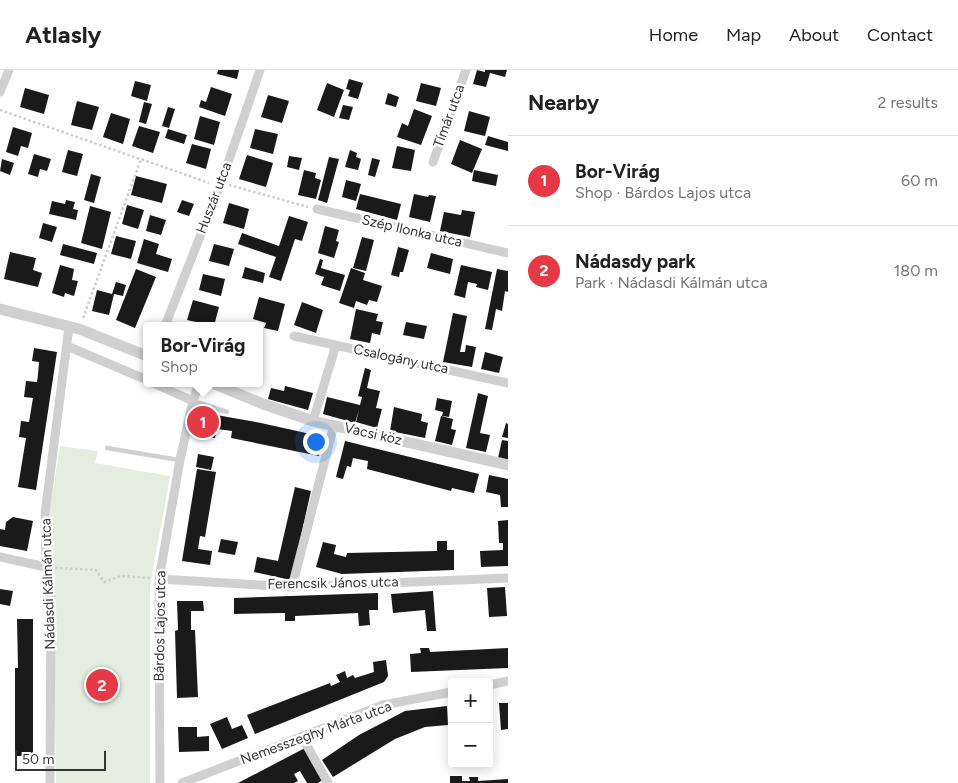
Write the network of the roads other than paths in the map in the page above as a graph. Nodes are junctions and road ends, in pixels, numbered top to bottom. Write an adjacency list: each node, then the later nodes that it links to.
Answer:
1 (9, 70): 4 (street)
2 (260, 70): 9 (street, Huszár utca)
3 (466, 70): 5 (street, Tímár utca)
4 (0, 92)
5 (433, 162)
6 (317, 209): 7 (street, Szép Ilonka utca)
7 (508, 253)
8 (0, 309): 10 (street)
9 (167, 322)
10 (74, 328): 12 (street, Nádasdi Kálmán utca); 14 (street)
11 (294, 336): 13 (street, Csalogány utca)
12 (67, 346): 15 (street); 28 (street, Nádasdi Kálmán utca)
13 (336, 346): 16 (street, Csalogány utca); 22 (street)
14 (143, 354)
15 (143, 378)
16 (508, 382)
17 (162, 387): 20 (street)
18 (199, 387): 20 (street, Bárdos Lajos utca)
19 (222, 387): 22 (street, Vacsi köz)
20 (194, 401): 21 (lane); 25 (street, Bárdos Lajos utca)
21 (227, 412)
22 (313, 420): 23 (street, Vacsi köz)
23 (334, 426): 26 (street, Vacsi köz); 31 (street)
24 (107, 448): 25 (lane)
25 (180, 460): 29 (street, Bárdos Lajos utca)
26 (508, 465)
27 (0, 557): 28 (street)
28 (46, 567): 36 (street, Nádasdi Kálmán utca)
29 (159, 578): 31 (street, Ferencsik János utca); 37 (street, Bárdos Lajos utca)
30 (508, 578): 31 (street, Ferencsik János utca)
31 (292, 587)
32 (508, 681): 33 (street)
33 (493, 684)
34 (448, 693): 35 (street, Nemesszeghy Márta utca)
35 (302, 737): 38 (street, Nemesszeghy Márta utca); 39 (street)
36 (50, 783)
37 (160, 783)
38 (184, 783)
39 (328, 783)

